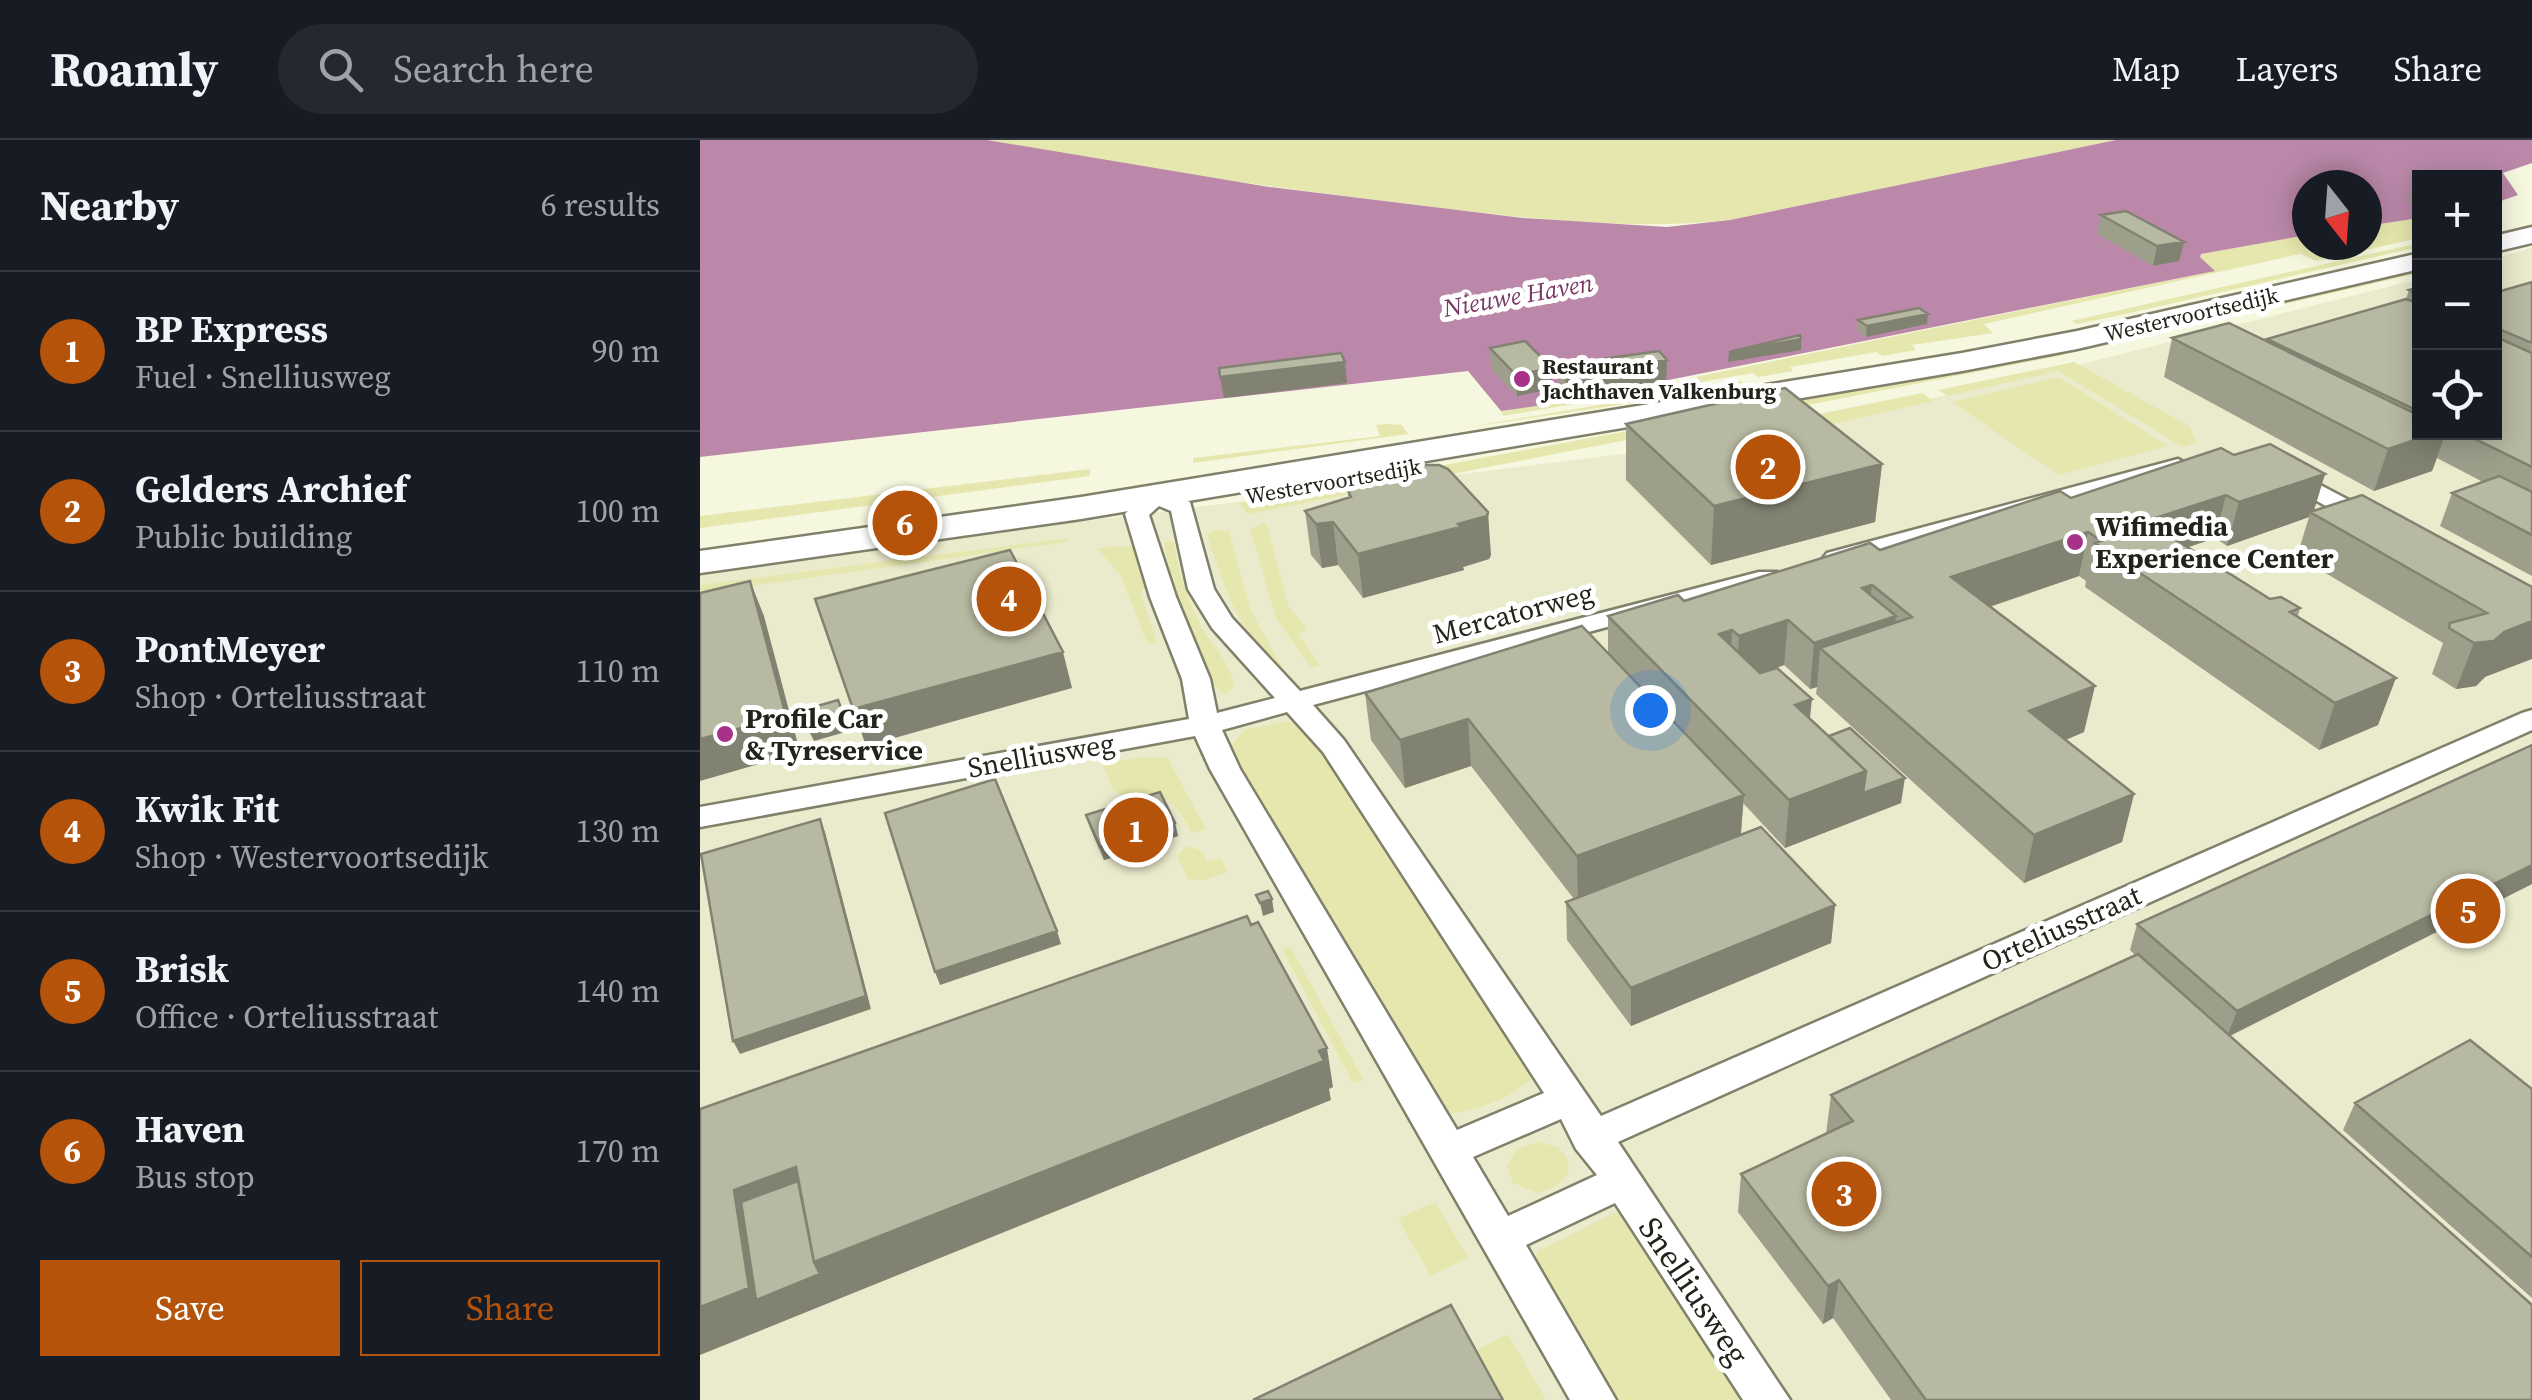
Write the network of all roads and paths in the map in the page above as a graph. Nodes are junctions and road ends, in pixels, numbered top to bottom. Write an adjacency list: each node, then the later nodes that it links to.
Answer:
1 (2532, 236): 2 (main road)
2 (2502, 242)
3 (2412, 263): 6 (main road, Westervoortsedijk)
4 (2198, 460): 10 (street, Mercatorweg)
5 (2267, 466): 7 (street)
6 (1158, 505): 8 (main road, Westervoortsedijk); 9 (main road, Westervoortsedijk); 10 (street, Snelliusweg); 12 (street)
7 (2401, 538)
8 (700, 562)
9 (700, 574)
10 (1294, 701): 12 (street, Snelliusweg); 14 (street, Snelliusweg)
11 (2532, 719): 15 (street, Orteliusstraat)
12 (1204, 724): 13 (street, Snelliusweg); 16 (street)
13 (700, 817)
14 (1566, 1100): 15 (street, Snelliusweg); 16 (street)
15 (1590, 1138): 17 (street, Snelliusweg)
16 (1448, 1151): 18 (street)
17 (1620, 1182): 18 (street); 20 (street, Snelliusweg)
18 (1500, 1238): 19 (street)
19 (1594, 1400)
20 (1768, 1400)

